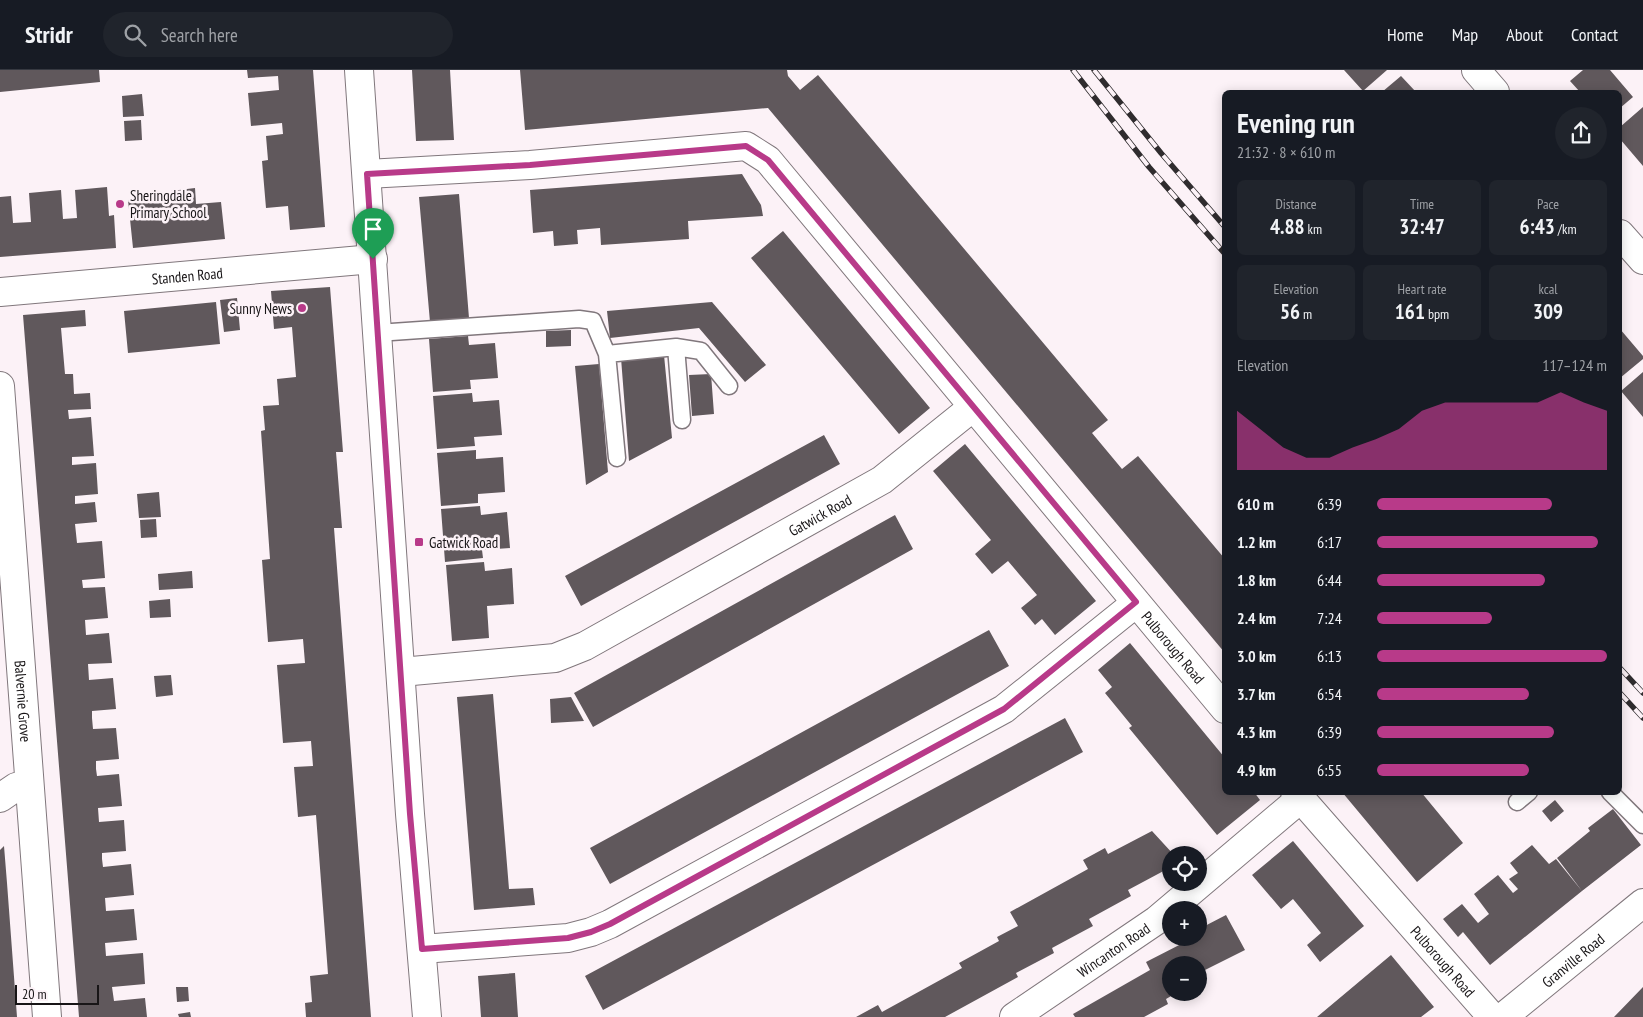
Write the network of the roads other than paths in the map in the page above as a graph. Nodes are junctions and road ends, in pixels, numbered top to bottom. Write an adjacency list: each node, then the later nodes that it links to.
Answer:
1 (359, 70): 4 (street)
2 (1476, 70): 3 (street)
3 (1494, 90)
4 (367, 174): 6 (street); 14 (street, Pulborough Road)
5 (1622, 236): 7 (street)
6 (373, 259): 8 (street, Standen Road); 9 (street)
7 (1643, 260)
8 (0, 292)
9 (377, 333): 11 (lane); 19 (street)
10 (676, 347): 11 (lane); 12 (lane); 15 (lane)
11 (608, 354): 16 (lane)
12 (730, 386)
13 (0, 394): 17 (street, Balvernie Grove)
14 (973, 407): 18 (street, Pulborough Road); 19 (street, Gatwick Road)
15 (682, 420)
16 (617, 458)
17 (6, 544): 21 (street, Balvernie Grove)
18 (1136, 602): 20 (street, Pulborough Road); 27 (street)
19 (401, 672): 27 (street)
20 (1222, 705)
21 (29, 784): 24 (street); 28 (street, Balvernie Grove)
22 (1613, 795): 25 (lane)
23 (1297, 796): 30 (street, Wincanton Road); 31 (street, Pulborough Road)
24 (0, 798)
25 (1643, 825)
26 (1643, 903): 32 (street, Granville Road)
27 (422, 949): 29 (street)
28 (47, 1017)
29 (427, 1017)
30 (1014, 1017)
31 (1492, 1017)
32 (1503, 1017)

